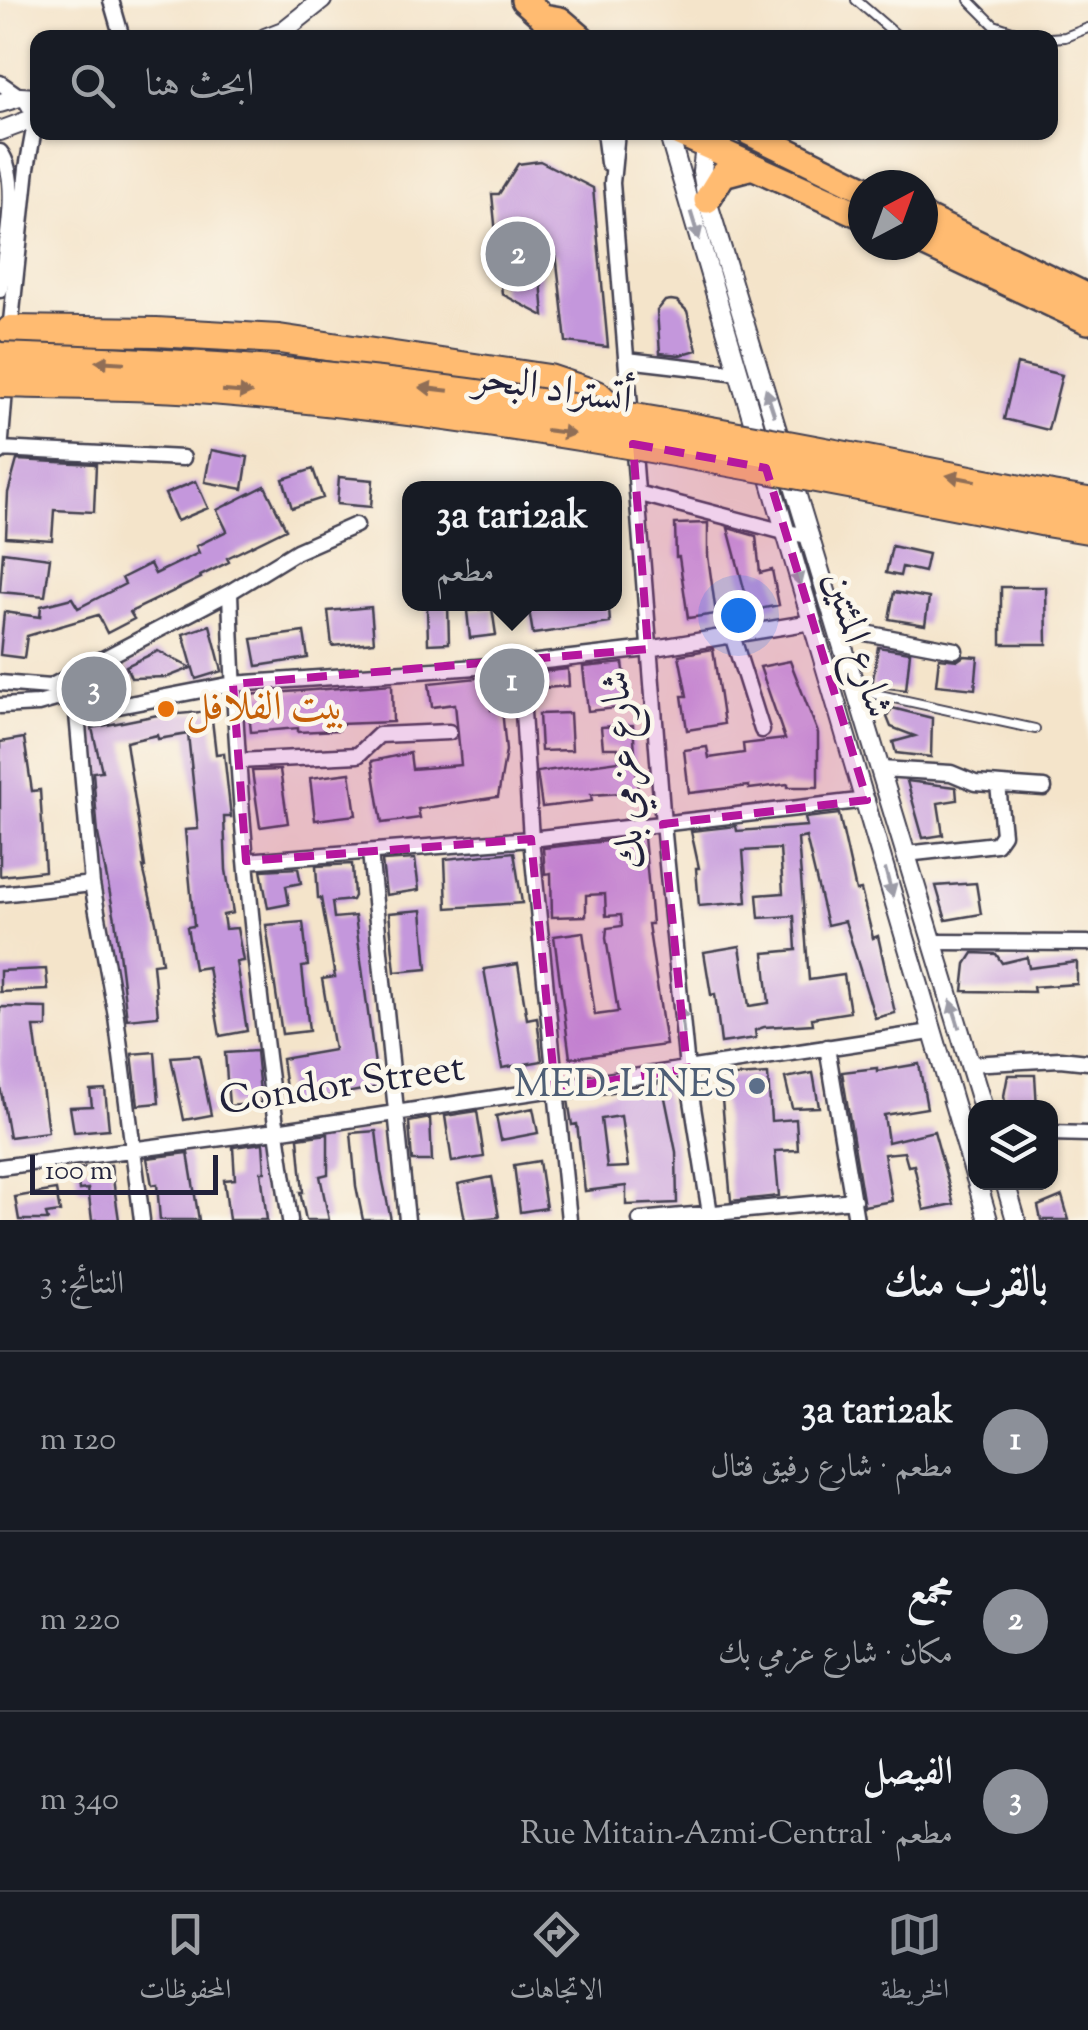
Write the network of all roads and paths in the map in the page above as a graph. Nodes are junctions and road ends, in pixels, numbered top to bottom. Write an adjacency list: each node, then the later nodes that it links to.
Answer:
1 (111, 0): 7 (street)
2 (322, 0): 8 (street)
3 (856, 0): 10 (lane)
4 (969, 0): 11 (lane)
5 (541, 18): 9 (highway)
6 (1088, 28): 12 (lane)
7 (120, 30)
8 (283, 30)
9 (572, 30)
10 (891, 30)
11 (1011, 30)
12 (1058, 38)
13 (0, 83): 14 (street)
14 (29, 98): 15 (street)
15 (0, 104)
16 (30, 120): 17 (street)
17 (0, 131)
18 (33, 140): 37 (street)
19 (605, 140): 28 (street)
20 (616, 140): 28 (street, شارع عزمي بك)
21 (670, 140): 40 (street, شارع المئتين, one-way to 40)
22 (708, 140): 29 (street, شارع المئتين)
23 (710, 140): 26 (highway)
24 (765, 140): 27 (highway)
25 (0, 152): 34 (street)
26 (753, 166): 29 (highway); 30 (highway)
27 (848, 181)
28 (612, 183): 39 (street, شارع عزمي بك)
29 (707, 200): 51 (street, شارع المئتين, one-way to 29)
30 (848, 209)
31 (938, 227): 33 (highway)
32 (938, 248): 33 (highway)
33 (991, 262): 35 (highway); 36 (highway)
34 (0, 290)
35 (1088, 297)
36 (1088, 322)
37 (11, 330): 42 (highway); 43 (street)
38 (0, 358): 42 (highway, أتستراد البحر, one-way to 38, bridge)
39 (626, 360): 40 (street); 45 (street, شارع عزمي بك)
40 (739, 373): 50 (street, شارع المئتين)
41 (0, 383): 47 (highway, أتستراد البحر, one-way to 47, bridge)
42 (619, 416): 47 (highway, أتستراد البحر, one-way to 42, bridge)
43 (0, 450): 44 (street)
44 (183, 458)
45 (636, 493): 50 (street); 56 (street, شارع عزمي بك)
46 (1088, 502): 47 (highway, أتستراد البحر)
47 (1051, 509): 49 (highway, أتستراد البحر)
48 (356, 524): 52 (street)
49 (1088, 530)
50 (784, 532): 51 (street); 53 (street, شارع المئتين, one-way to 53)
51 (811, 536): 54 (street, شارع المئتين)
52 (230, 592): 60 (street); 61 (street)
53 (812, 622): 55 (street); 73 (street, شارع المئتين)
54 (839, 628): 57 (street); 62 (street, شارع المئتين)
55 (732, 635): 56 (street); 66 (street)
56 (648, 649): 58 (street); 74 (street, شارع عزمي بك)
57 (954, 650)
58 (520, 664): 60 (street); 75 (street)
59 (0, 682): 61 (street)
60 (233, 684): 65 (street); 69 (street)
61 (50, 687): 63 (street)
62 (857, 690): 67 (lane); 70 (street, شارع المئتين)
63 (66, 696): 64 (street); 65 (street)
64 (0, 706)
65 (77, 714): 79 (street)
66 (762, 730)
67 (1035, 730)
68 (450, 732): 69 (street)
69 (238, 761): 78 (street)
70 (880, 768): 71 (street); 77 (street, شارع المئتين)
71 (998, 785): 72 (street); 77 (street)
72 (1044, 788)
73 (867, 800): 74 (street); 84 (street, شارع المئتين, one-way to 84)
74 (662, 824): 75 (street); 89 (street, شارع عزمي بك, one-way to 74)
75 (531, 839): 76 (street); 90 (street)
76 (370, 852): 78 (street); 92 (street)
77 (906, 854): 81 (street, شارع المئتين)
78 (246, 861): 93 (street)
79 (92, 884): 80 (street); 96 (street)
80 (0, 894)
81 (932, 942): 82 (street); 83 (street, شارع المئتين)
82 (1088, 942)
83 (940, 968): 84 (street); 88 (street, شارع المئتين, one-way to 83)
84 (914, 973): 85 (street, شارع المئتين)
85 (931, 1032): 86 (street, Condor Street); 97 (street, شارع المئتين)
86 (826, 1047): 89 (street, Condor Street); 101 (street)
87 (1088, 1062): 88 (street)
88 (970, 1064): 91 (street, شارع المئتين)
89 (687, 1069): 90 (street, Condor Street); 102 (street, شارع عزمي بك)
90 (555, 1089): 92 (street, Condor Street); 106 (street)
91 (981, 1100)
92 (397, 1113): 93 (street, Condor Street); 105 (street)
93 (276, 1130): 96 (street, Condor Street); 104 (street)
94 (1058, 1132): 95 (street)
95 (1088, 1134)
96 (134, 1149): 98 (street, Condor Street); 103 (street)
97 (968, 1155)
98 (0, 1168)
99 (979, 1190): 109 (street, شارع المئتين)
100 (1007, 1190): 110 (street)
101 (854, 1200): 102 (street); 108 (street)
102 (710, 1217): 107 (street)
103 (142, 1220)
104 (290, 1220)
105 (407, 1220)
106 (570, 1220)
107 (640, 1220)
108 (856, 1220)
109 (988, 1220)
110 (1016, 1220)

